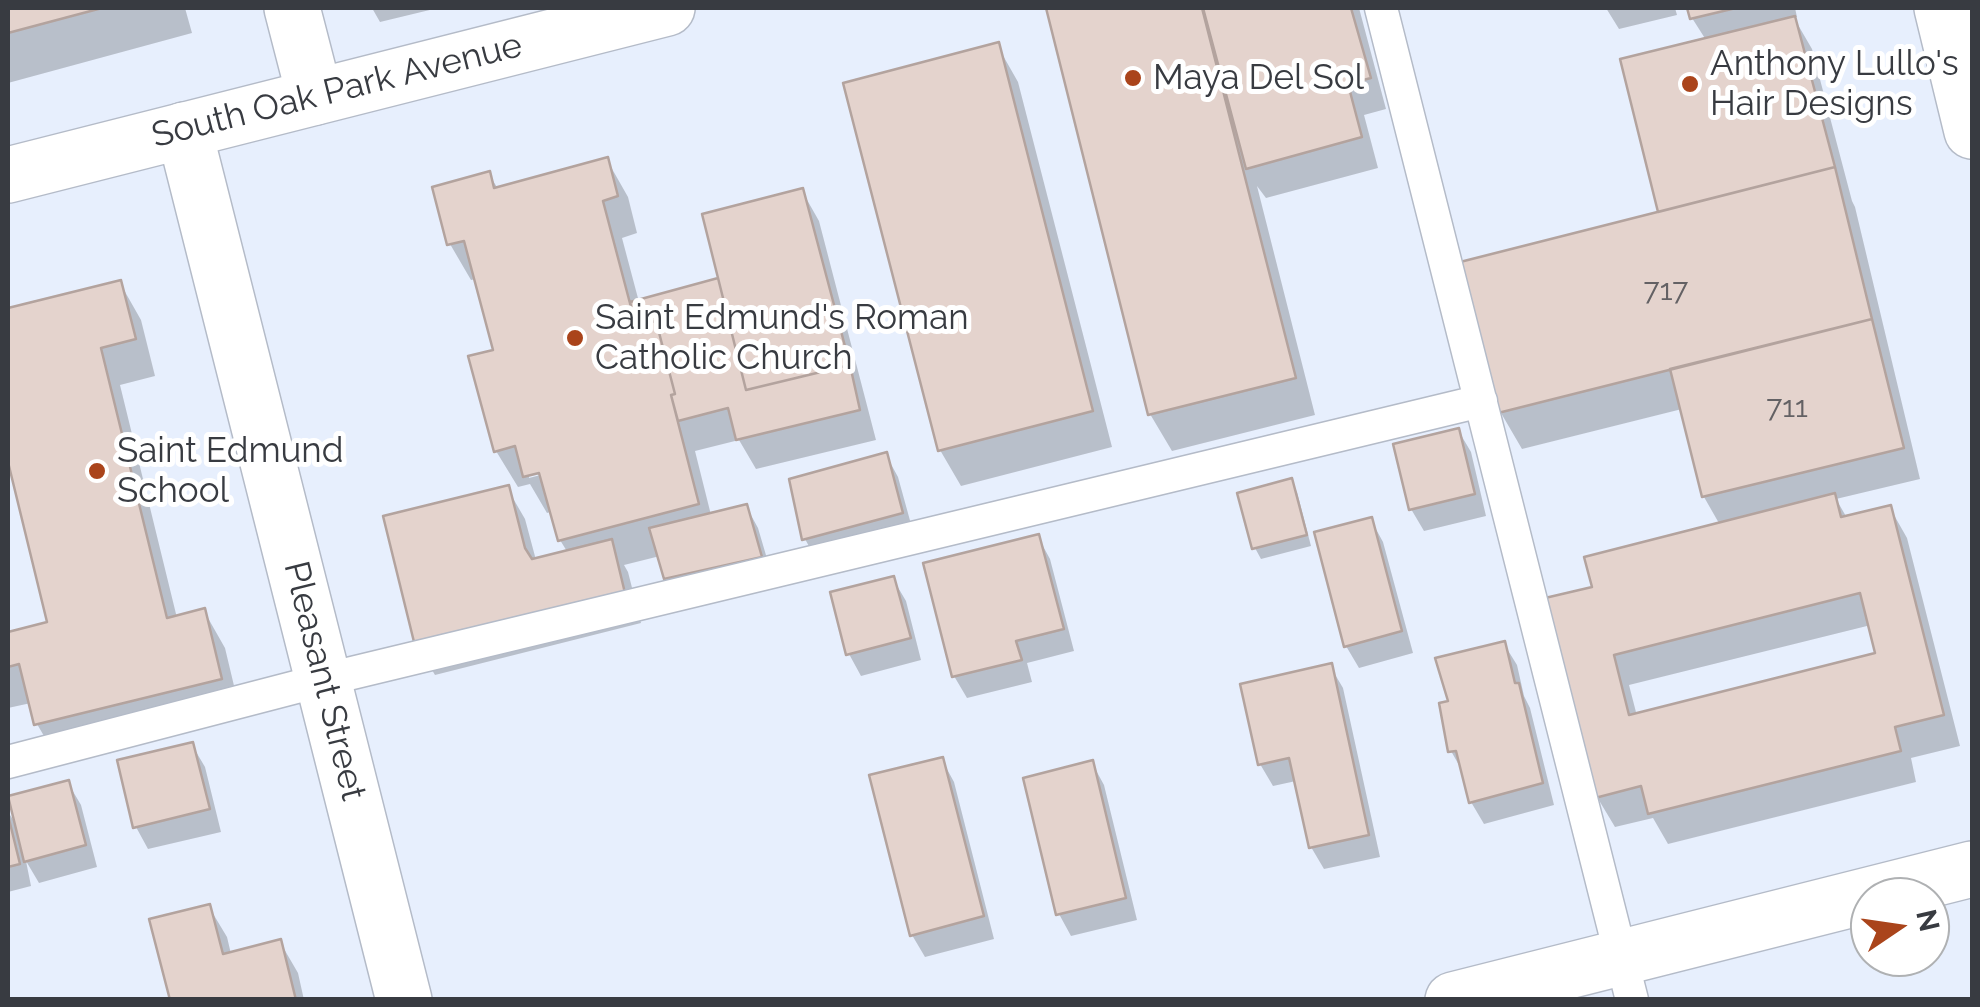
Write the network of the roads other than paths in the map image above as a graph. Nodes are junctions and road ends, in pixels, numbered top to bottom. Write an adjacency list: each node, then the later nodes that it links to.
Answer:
1 (292, 8): 5 (street)
2 (667, 8): 5 (street, South Oak Park Avenue)
3 (1381, 8): 9 (lane)
4 (1942, 8): 7 (street)
5 (315, 97): 6 (street, South Oak Park Avenue)
6 (184, 130): 8 (street, South Oak Park Avenue); 10 (street, Pleasant Street)
7 (1972, 132)
8 (8, 175)
9 (1481, 401): 10 (lane); 13 (lane)
10 (323, 680): 11 (lane); 14 (street, Pleasant Street)
11 (8, 762)
12 (1972, 869): 13 (street)
13 (1627, 978): 15 (street)
14 (404, 1000)
15 (1453, 1000)

